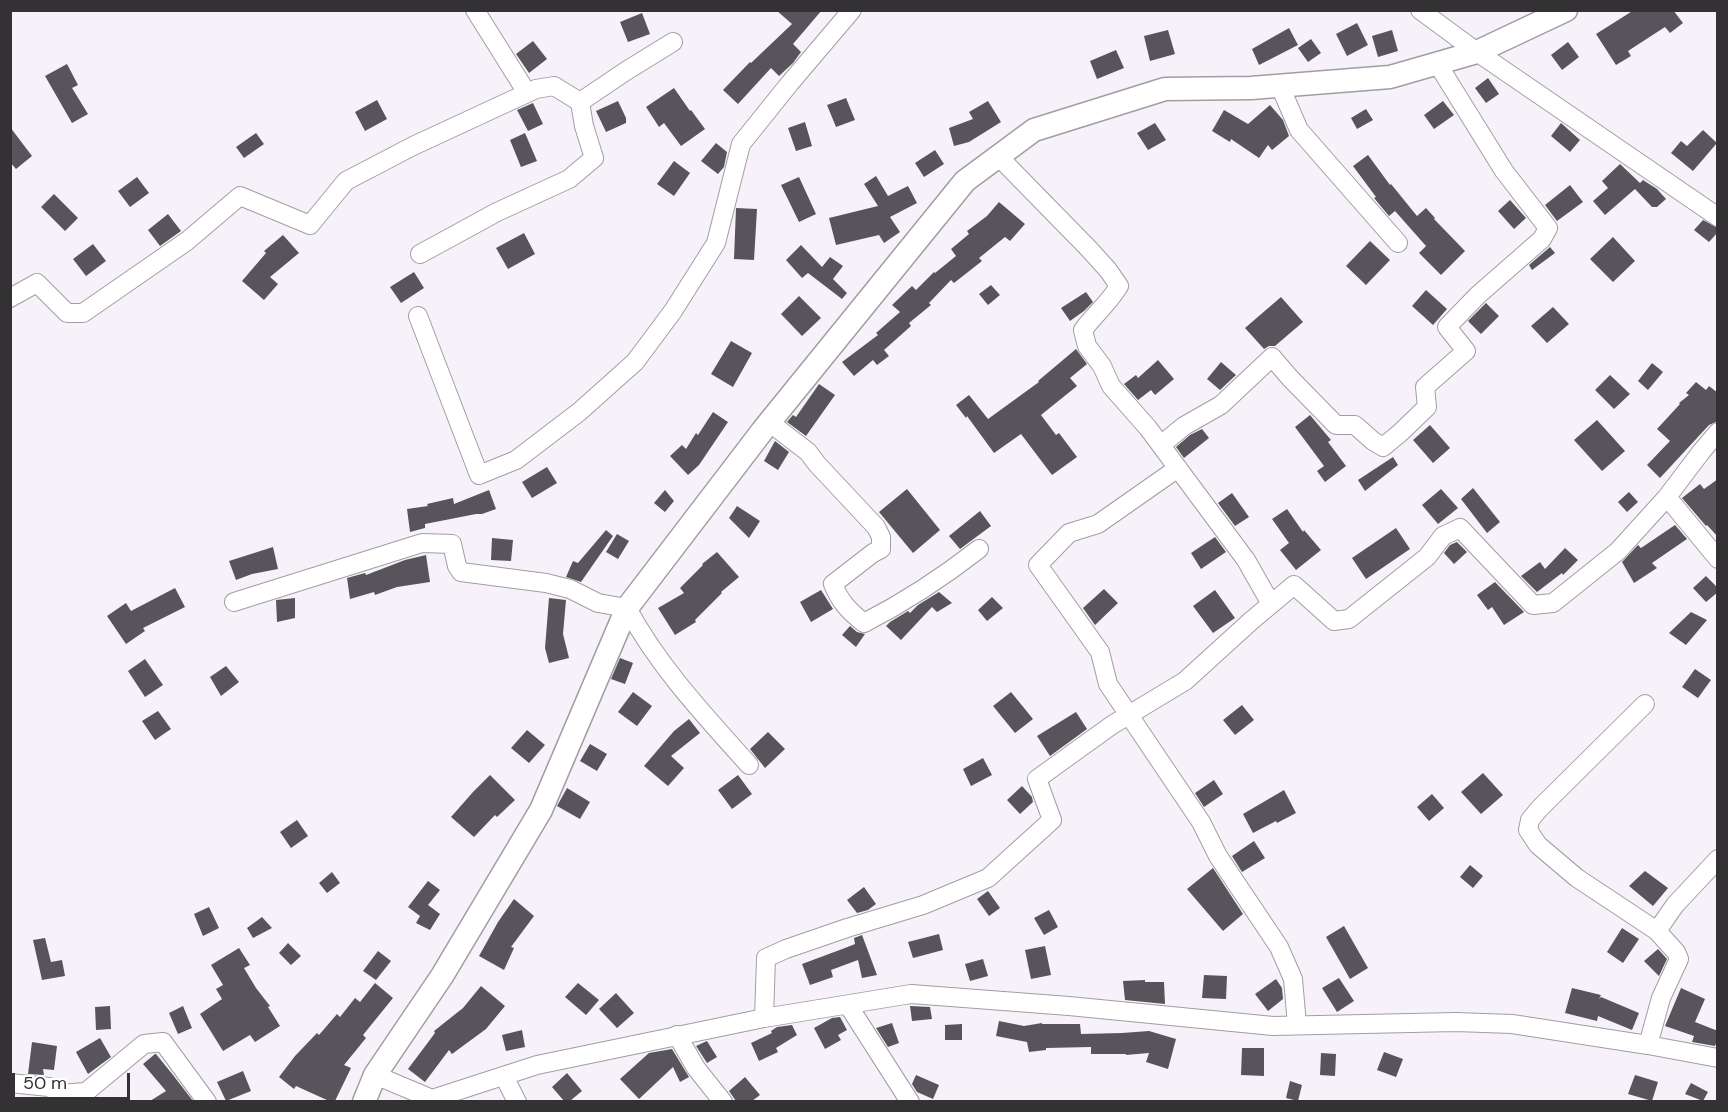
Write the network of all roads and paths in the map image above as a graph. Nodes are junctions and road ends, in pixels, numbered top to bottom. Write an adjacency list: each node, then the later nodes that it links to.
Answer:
1 (475, 10): 9 (street)
2 (852, 10): 16 (street)
3 (1420, 10): 6 (street)
4 (1566, 10): 6 (street)
5 (673, 42): 10 (street)
6 (1477, 52): 7 (street); 12 (street)
7 (1437, 63): 8 (street); 19 (street)
8 (1280, 86): 11 (street); 13 (street)
9 (527, 93): 10 (street); 15 (street)
10 (580, 102): 14 (street)
11 (998, 156): 17 (street); 19 (street)
12 (1718, 217)
13 (1398, 243)
14 (420, 254)
15 (10, 298)
16 (418, 316)
17 (769, 422): 22 (street); 26 (street)
18 (1718, 432): 21 (street)
19 (1161, 445): 20 (street)
20 (1178, 468): 25 (street); 28 (street)
21 (1667, 497): 23 (street); 25 (street)
22 (979, 549)
23 (1718, 559)
24 (234, 602): 26 (street)
25 (1271, 604): 28 (street)
26 (627, 608): 29 (street); 38 (street)
27 (1645, 704): 31 (street)
28 (1128, 715): 33 (street); 34 (street)
29 (749, 765)
30 (1718, 859): 31 (street)
31 (1657, 931): 36 (street)
32 (848, 1005): 33 (street); 34 (street); 45 (street)
33 (765, 1018): 35 (street)
34 (1297, 1025): 36 (street)
35 (678, 1035): 39 (street); 44 (street)
36 (1648, 1045): 37 (street)
37 (1718, 1058)
38 (375, 1075): 39 (street); 42 (street)
39 (504, 1076): 43 (street)
40 (10, 1083): 41 (street)
41 (207, 1101)
42 (364, 1101)
43 (517, 1101)
44 (723, 1101)
45 (910, 1101)

